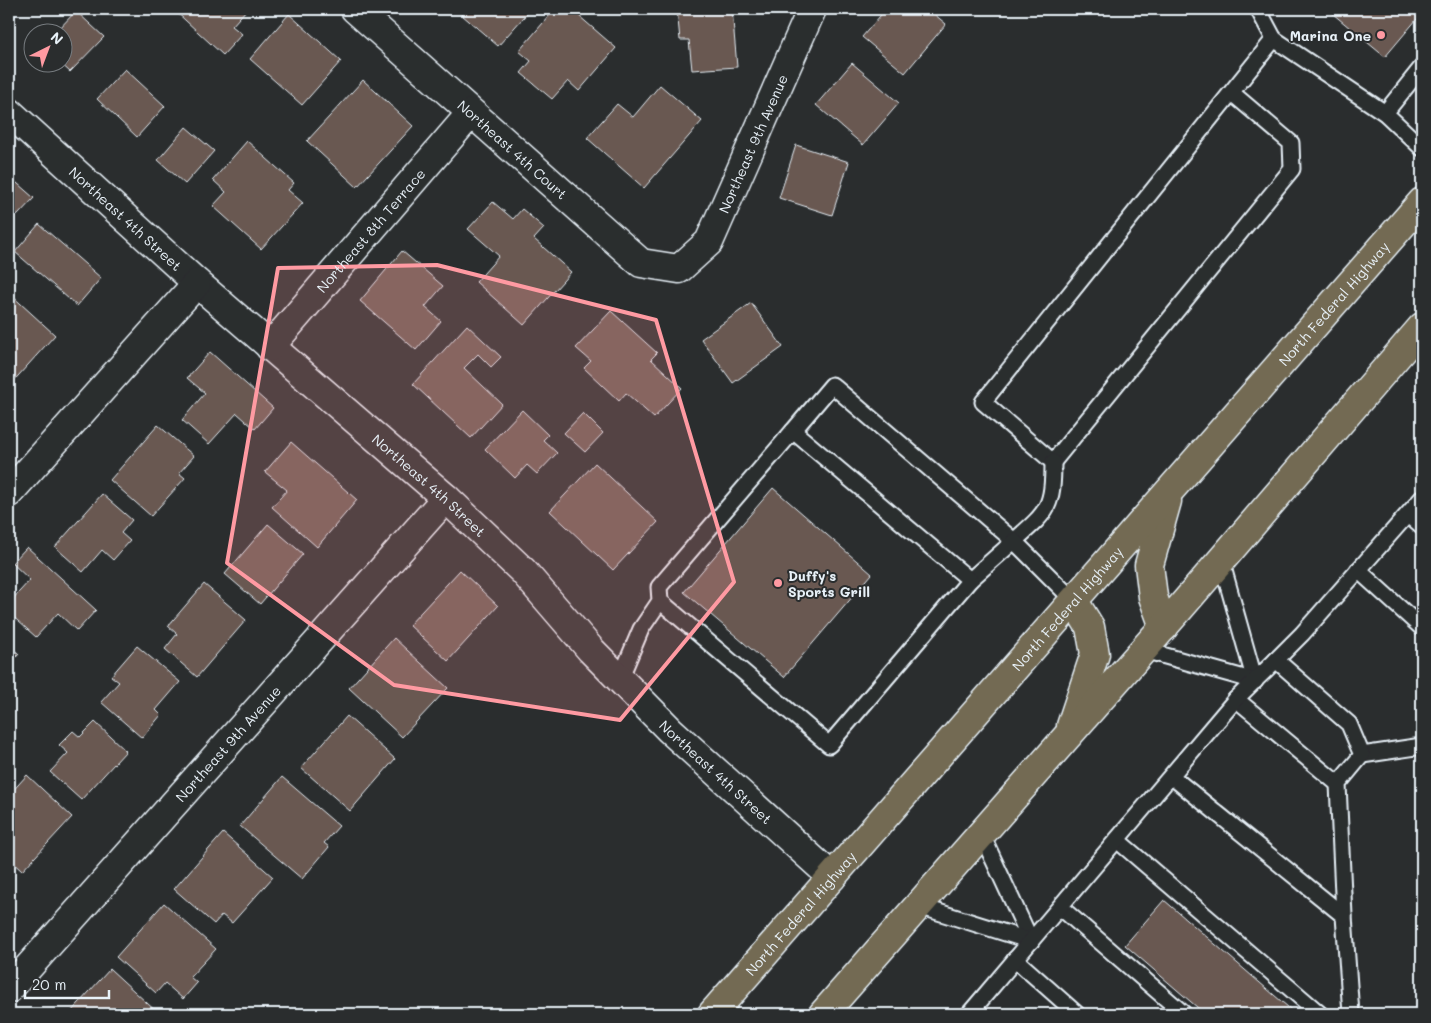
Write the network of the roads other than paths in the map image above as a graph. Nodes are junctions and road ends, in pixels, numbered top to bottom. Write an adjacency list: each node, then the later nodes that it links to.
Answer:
1 (355, 9): 8 (street, Northeast 4th Court)
2 (812, 9): 12 (street, Northeast 9th Avenue)
3 (1258, 9): 4 (lane)
4 (1274, 39): 6 (lane); 9 (lane)
5 (1422, 68): 9 (lane)
6 (1232, 93): 17 (lane); 17 (lane)
7 (9, 112): 13 (street, Northeast 4th Street)
8 (471, 113): 12 (street, Northeast 4th Court); 15 (street, Northeast 8th Terrace)
9 (1385, 113): 10 (lane)
10 (1422, 148)
11 (1422, 202): 18 (main road, North Federal Highway)
12 (680, 269)
13 (197, 284): 15 (street, Northeast 4th Street); 19 (street)
14 (1422, 327): 25 (main road)
15 (270, 347): 20 (street, Northeast 4th Street)
16 (794, 431): 24 (lane); 27 (lane); 28 (lane)
17 (1053, 462): 24 (lane)
18 (1170, 492): 29 (main road, North Federal Highway); 30 (main road)
19 (9, 493)
20 (446, 498): 34 (street, Northeast 4th Street); 50 (street, Northeast 9th Avenue)
21 (1422, 498): 22 (lane)
22 (1408, 515): 23 (lane); 26 (lane)
23 (1422, 527)
24 (1014, 541): 27 (lane); 29 (lane)
25 (1222, 560): 30 (main road); 35 (lane)
26 (1358, 570): 31 (lane); 33 (lane)
27 (970, 580): 28 (lane)
28 (660, 601): 34 (lane)
29 (1074, 601): 37 (main road); 44 (main road, North Federal Highway)
30 (1164, 627): 32 (main road)
31 (1422, 628)
32 (1144, 650): 35 (lane); 37 (main road)
33 (1276, 660): 35 (lane); 39 (lane)
34 (620, 680): 44 (street, Northeast 4th Street)
35 (1255, 681): 36 (lane)
36 (1236, 699): 40 (lane); 41 (lane)
37 (1067, 737): 42 (main road)
38 (1422, 746): 39 (lane)
39 (1362, 755): 41 (lane)
40 (1171, 776): 43 (lane); 47 (lane)
41 (1338, 784): 47 (lane)
42 (982, 835): 45 (main road); 48 (lane)
43 (1117, 840): 46 (lane); 56 (lane)
44 (832, 877): 51 (main road, North Federal Highway)
45 (919, 906): 48 (lane); 52 (main road)
46 (1060, 907): 48 (lane); 55 (lane)
47 (1344, 916): 57 (lane)
48 (1031, 941): 49 (lane)
49 (1015, 960): 53 (lane); 54 (lane)
50 (9, 989)
51 (718, 1010)
52 (823, 1014)
53 (968, 1014)
54 (1077, 1014)
55 (1184, 1014)
56 (1320, 1014)
57 (1351, 1014)

